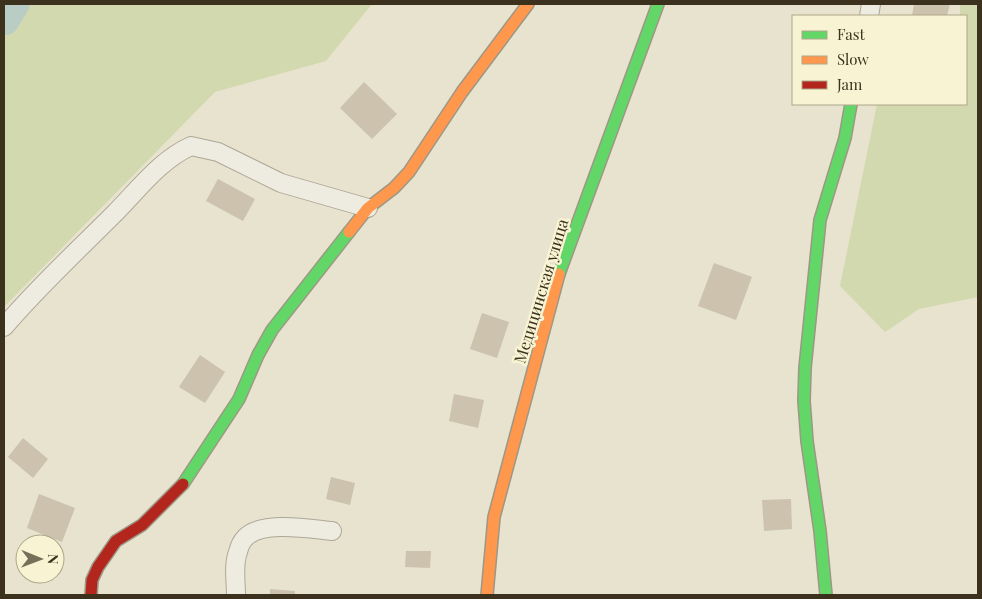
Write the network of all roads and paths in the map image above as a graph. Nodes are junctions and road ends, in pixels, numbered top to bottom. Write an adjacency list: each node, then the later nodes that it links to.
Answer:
1 (528, 4): 4 (street)
2 (658, 4): 9 (street, Медицинская улица)
3 (852, 105): 10 (street)
4 (368, 208): 5 (street); 7 (street)
5 (4, 327)
6 (332, 530): 8 (street)
7 (91, 595)
8 (236, 595)
9 (487, 595)
10 (826, 595)

